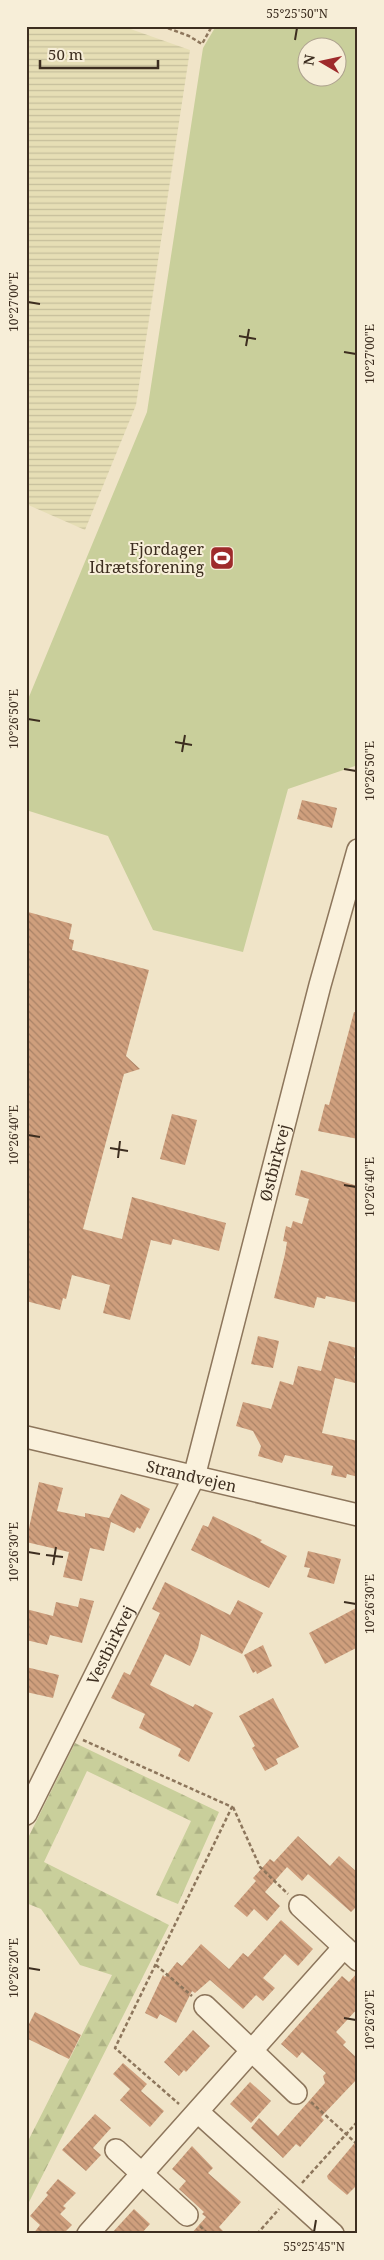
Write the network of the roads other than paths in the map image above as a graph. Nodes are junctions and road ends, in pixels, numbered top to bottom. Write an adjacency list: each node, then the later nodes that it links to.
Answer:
1 (358, 850): 3 (street, Østbirkvej)
2 (26, 1437): 3 (street, Strandvejen)
3 (194, 1476): 4 (street, Strandvejen); 5 (street, Vestbirkvej)
4 (358, 1515)
5 (26, 1814)
6 (300, 1906): 7 (street)
7 (351, 1953): 9 (street)
8 (205, 2006): 9 (street)
9 (252, 2051): 10 (street); 11 (street)
10 (296, 2093)
11 (195, 2115): 13 (street); 16 (street)
12 (116, 2150): 13 (street)
13 (144, 2174): 14 (street); 15 (street)
14 (187, 2215)
15 (88, 2234)
16 (333, 2234)

